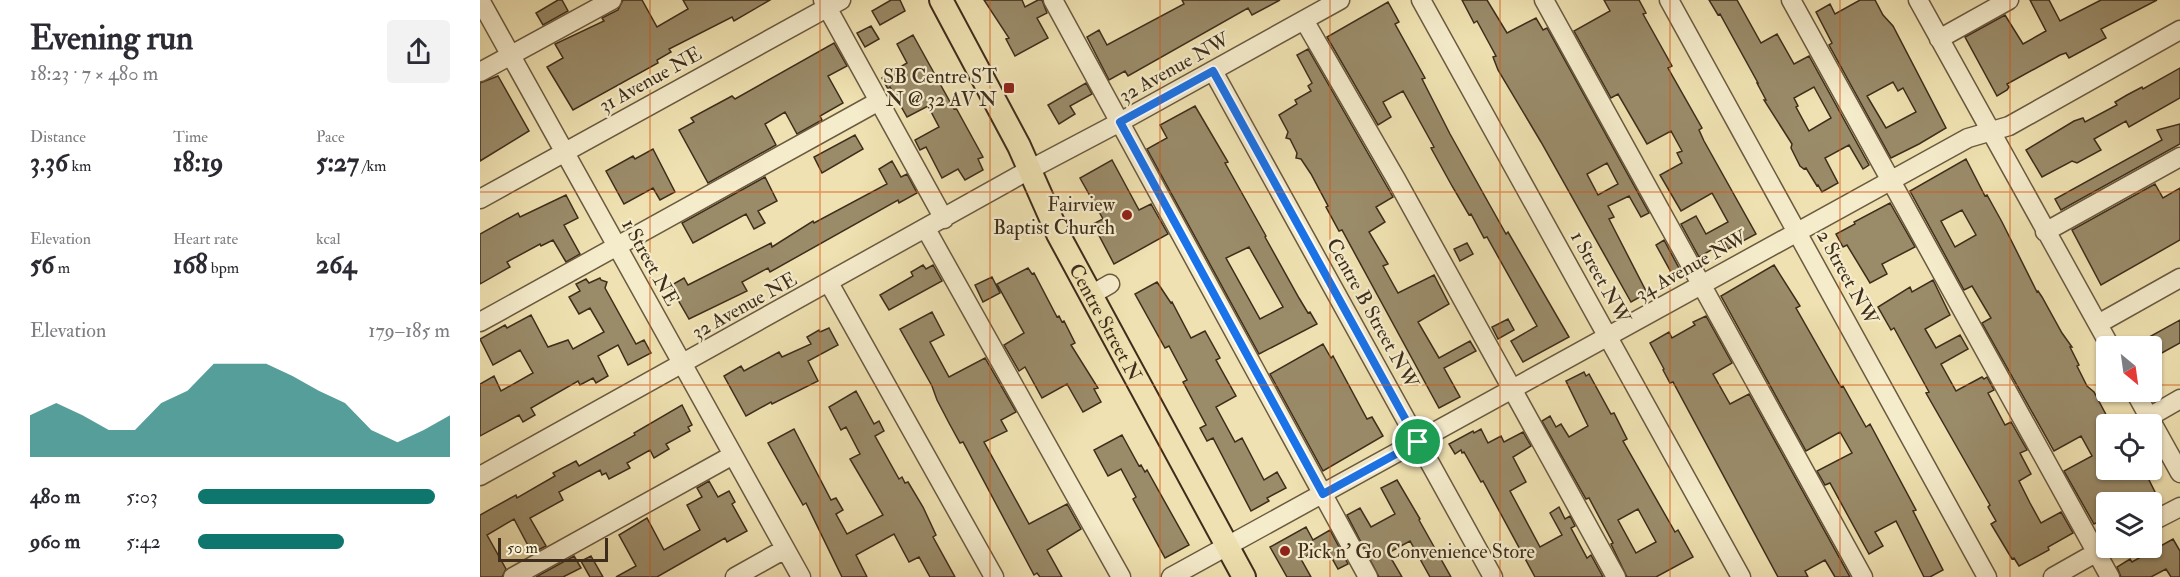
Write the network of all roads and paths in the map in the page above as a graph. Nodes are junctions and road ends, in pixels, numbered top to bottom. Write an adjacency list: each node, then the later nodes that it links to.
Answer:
1 (480, 0): 16 (street, 1 Street NE)
2 (612, 0): 16 (street)
3 (940, 0): 24 (main road, Centre Street N)
4 (1340, 0): 13 (street, 32 Avenue NW)
5 (1421, 0): 38 (street, 1 Street NW)
6 (1544, 0): 34 (street)
7 (1669, 0): 29 (street, 2 Street NW)
8 (1791, 0): 25 (street)
9 (1918, 0): 15 (street)
10 (2010, 0): 15 (street)
11 (1057, 1): 20 (street)
12 (831, 3): 19 (street); 22 (street, 31 Avenue NE)
13 (1304, 20): 17 (street, 32 Avenue NW); 40 (street)
14 (2180, 30): 21 (street, 34 Avenue NW)
15 (1939, 39): 21 (street)
16 (511, 55): 18 (street); 22 (street, 1 Street NE)
17 (1213, 71): 20 (street, 32 Avenue NW); 44 (street, Centre B Street NW)
18 (480, 72)
19 (879, 100): 27 (street); 31 (street)
20 (1120, 122): 24 (street, 32 Avenue NW); 48 (street)
21 (1990, 132): 25 (street, 34 Avenue NW); 30 (street)
22 (566, 151): 26 (street, 31 Avenue NE); 31 (street, 1 Street NE)
23 (2180, 157): 30 (street)
24 (1029, 170): 27 (street, 32 Avenue NE); 52 (main road, Centre Street N)
25 (1891, 180): 29 (street, 34 Avenue NW); 51 (street)
26 (480, 199)
27 (944, 219): 28 (street, 32 Avenue NE)
28 (926, 229): 33 (street, 32 Avenue NE); 60 (street)
29 (1798, 232): 34 (street, 34 Avenue NW); 68 (street, 2 Street NW)
30 (2045, 232): 36 (street)
31 (616, 245): 35 (street); 39 (street, 1 Street NE)
32 (2180, 278): 36 (street)
33 (830, 283): 39 (street, 32 Avenue NE); 59 (street)
34 (1702, 285): 38 (street, 34 Avenue NW); 67 (street)
35 (480, 322)
36 (2098, 324): 37 (street)
37 (2105, 336)
38 (1608, 337): 40 (street, 34 Avenue NW); 66 (street, 1 Street NW)
39 (682, 365): 45 (street, 1 Street NE); 47 (street, 32 Avenue NE)
40 (1512, 390): 44 (street, 34 Avenue NW); 65 (street)
41 (2180, 399): 42 (street)
42 (2154, 414)
43 (2162, 440): 46 (street)
44 (1418, 442): 48 (street, 34 Avenue NW); 64 (street, Centre B Street NW)
45 (733, 455): 53 (street, 1 Street NE); 56 (street)
46 (2180, 473)
47 (480, 476)
48 (1323, 494): 52 (street, 34 Avenue NW); 63 (street)
49 (2180, 507): 50 (street)
50 (2162, 516)
51 (2096, 539)
52 (1228, 546): 61 (street, 34 Avenue NW); 62 (main road, Centre Street N)
53 (785, 549): 57 (street); 58 (street, 1 Street NE)
54 (2096, 553): 69 (street)
55 (2104, 558): 70 (street)
56 (513, 577)
57 (735, 577)
58 (801, 577)
59 (994, 577)
60 (1121, 577)
61 (1171, 577)
62 (1244, 577)
63 (1368, 577)
64 (1492, 577)
65 (1616, 577)
66 (1741, 577)
67 (1863, 577)
68 (1987, 577)
69 (2053, 577)
70 (2110, 577)

